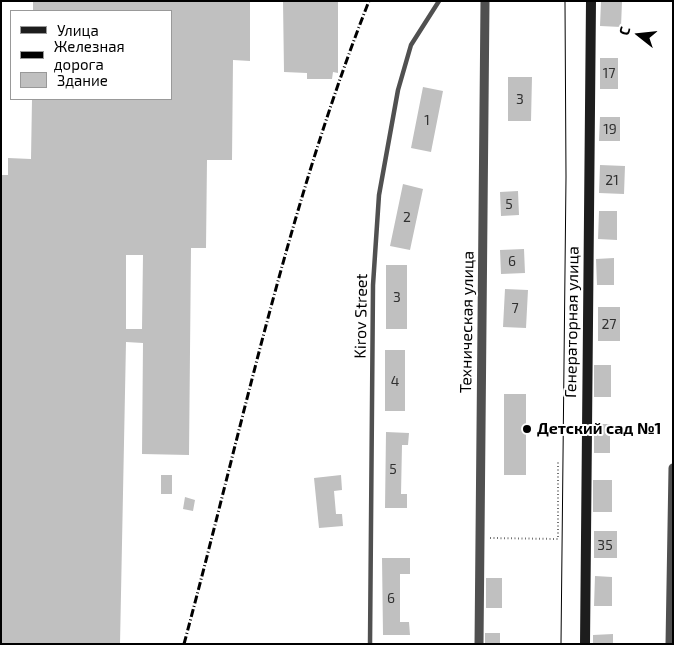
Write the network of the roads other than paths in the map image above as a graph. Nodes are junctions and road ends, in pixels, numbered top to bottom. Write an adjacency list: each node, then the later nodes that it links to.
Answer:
1 (439, 1): 5 (lane, Kirov Street)
2 (485, 1): 6 (street, Техническая улица)
3 (590, 1): 7 (main road, Генераторная улица)
4 (673, 468): 8 (street)
5 (370, 644)
6 (479, 644)
7 (585, 644)
8 (670, 644)

